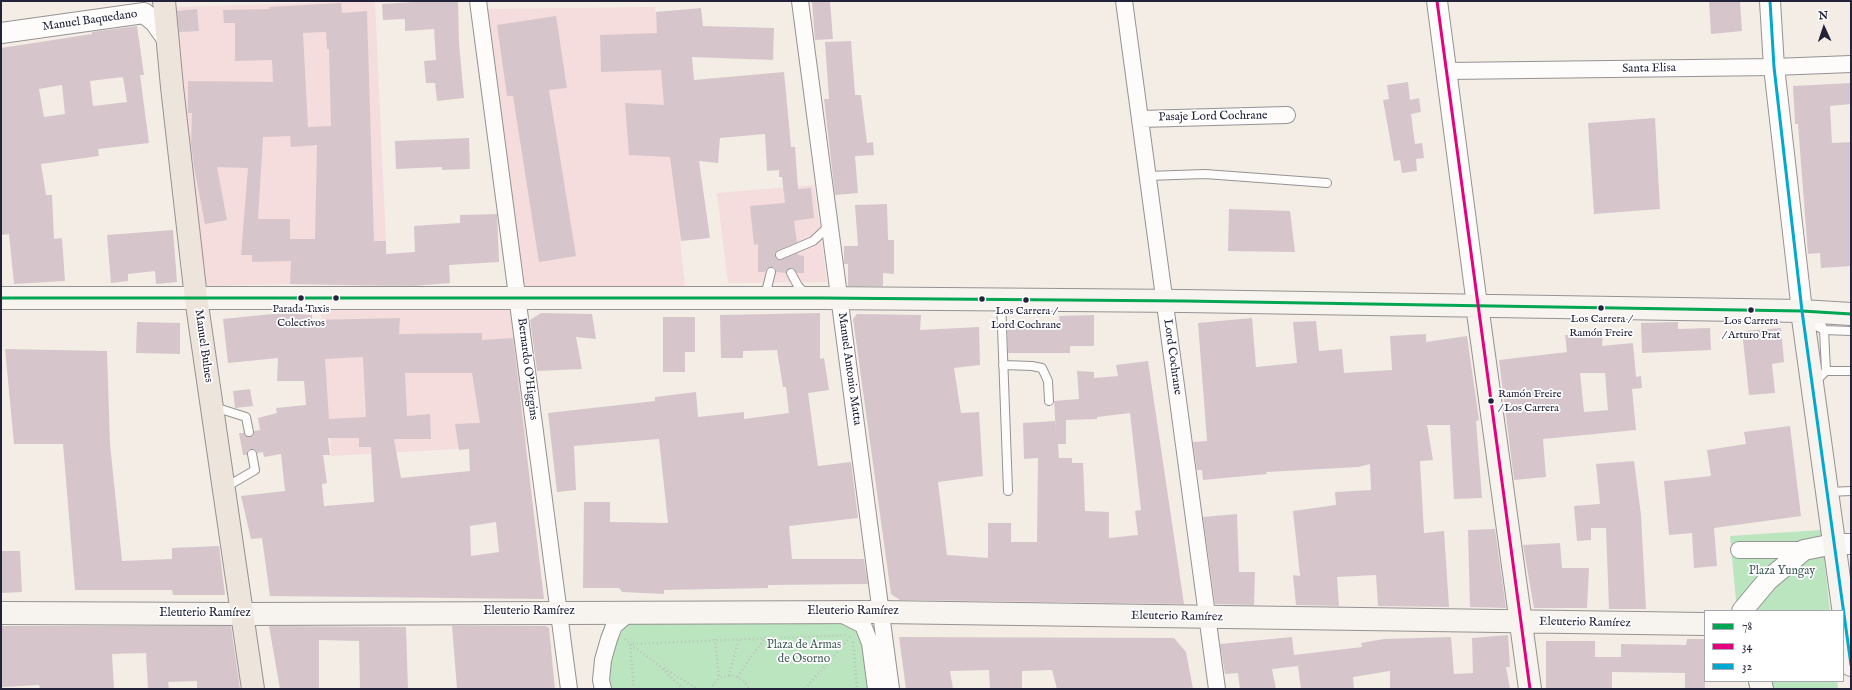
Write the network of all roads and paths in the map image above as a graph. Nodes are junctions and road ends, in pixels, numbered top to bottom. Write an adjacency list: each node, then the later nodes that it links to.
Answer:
1 (155, 1): 8 (street, Manuel Baquedano)
2 (164, 1): 10 (main road, Manuel Bulnes)
3 (478, 1): 24 (street, Bernardo O'Higgins)
4 (800, 1): 18 (street, Manuel Antonio Matta)
5 (1124, 1): 15 (street, Lord Cochrane)
6 (1437, 1): 13 (street)
7 (1770, 1): 12 (street)
8 (116, 8): 9 (street, Manuel Baquedano); 10 (street, Manuel Baquedano)
9 (8, 27)
10 (167, 39): 23 (main road, Manuel Bulnes)
11 (1851, 64): 12 (street, Santa Elisa)
12 (1774, 67): 13 (street, Santa Elisa); 32 (street)
13 (1447, 71): 30 (street)
14 (1287, 115): 15 (street, Pasaje Lord Cochrane)
15 (1140, 118): 16 (street, Lord Cochrane)
16 (1147, 176): 17 (lane); 29 (street, Lord Cochrane)
17 (1328, 182)
18 (830, 225): 19 (lane); 27 (street, Manuel Antonio Matta)
19 (780, 255)
20 (771, 272): 25 (lane)
21 (791, 273): 26 (lane)
22 (1, 298): 23 (main road)
23 (196, 298): 24 (main road); 38 (main road, Manuel Bulnes)
24 (517, 298): 25 (main road); 49 (street, Bernardo O'Higgins)
25 (758, 298): 26 (main road)
26 (812, 298): 27 (main road)
27 (839, 298): 28 (main road); 52 (street, Manuel Antonio Matta)
28 (1002, 299): 29 (main road); 34 (lane)
29 (1164, 300): 30 (main road); 55 (street, Lord Cochrane)
30 (1477, 305): 32 (main road); 56 (main road)
31 (1851, 314): 32 (main road)
32 (1811, 318): 33 (lane); 36 (main road)
33 (1851, 331)
34 (1003, 365): 37 (lane); 42 (lane)
35 (1851, 371): 36 (lane)
36 (1819, 378): 44 (main road)
37 (1049, 400)
38 (212, 407): 39 (lane); 41 (main road, Manuel Bulnes)
39 (249, 432)
40 (252, 454): 41 (lane)
41 (224, 489): 54 (main road, Manuel Bulnes)
42 (1008, 491)
43 (1851, 491): 44 (lane)
44 (1827, 492): 45 (main road)
45 (1843, 544): 47 (street); 64 (main road)
46 (1739, 550): 47 (street)
47 (1804, 550): 48 (street)
48 (1743, 610)
49 (559, 612): 50 (main road, Eleuterio Ramírez); 54 (main road, Eleuterio Ramírez); 69 (street, Bernardo O'Higgins)
50 (630, 612): 51 (main road, Eleuterio Ramírez); 70 (street)
51 (838, 612): 52 (main road, Eleuterio Ramírez); 58 (street)
52 (881, 612): 55 (main road, Eleuterio Ramírez); 79 (street, Manuel Antonio Matta)
53 (1, 613): 54 (main road, Eleuterio Ramírez)
54 (242, 614): 68 (main road, Manuel Bulnes)
55 (1207, 617): 56 (main road, Eleuterio Ramírez); 80 (street, Lord Cochrane)
56 (1521, 622): 57 (main road, Eleuterio Ramírez); 81 (main road)
57 (1704, 624)
58 (858, 630): 59 (path); 76 (path); 77 (path); 78 (street)
59 (766, 637): 60 (path); 66 (path)
60 (739, 638): 61 (path); 65 (path)
61 (715, 639): 62 (path); 67 (path)
62 (630, 644): 63 (path); 71 (path)
63 (660, 666): 72 (path); 73 (path)
64 (1851, 666)
65 (729, 676): 66 (path); 67 (path)
66 (738, 677): 75 (path)
67 (718, 678): 74 (path)
68 (253, 689)
69 (569, 689)
70 (602, 689)
71 (634, 689)
72 (683, 689)
73 (697, 689)
74 (710, 689)
75 (749, 689)
76 (805, 689)
77 (857, 689)
78 (876, 689)
79 (891, 689)
80 (1217, 689)
81 (1530, 689)

